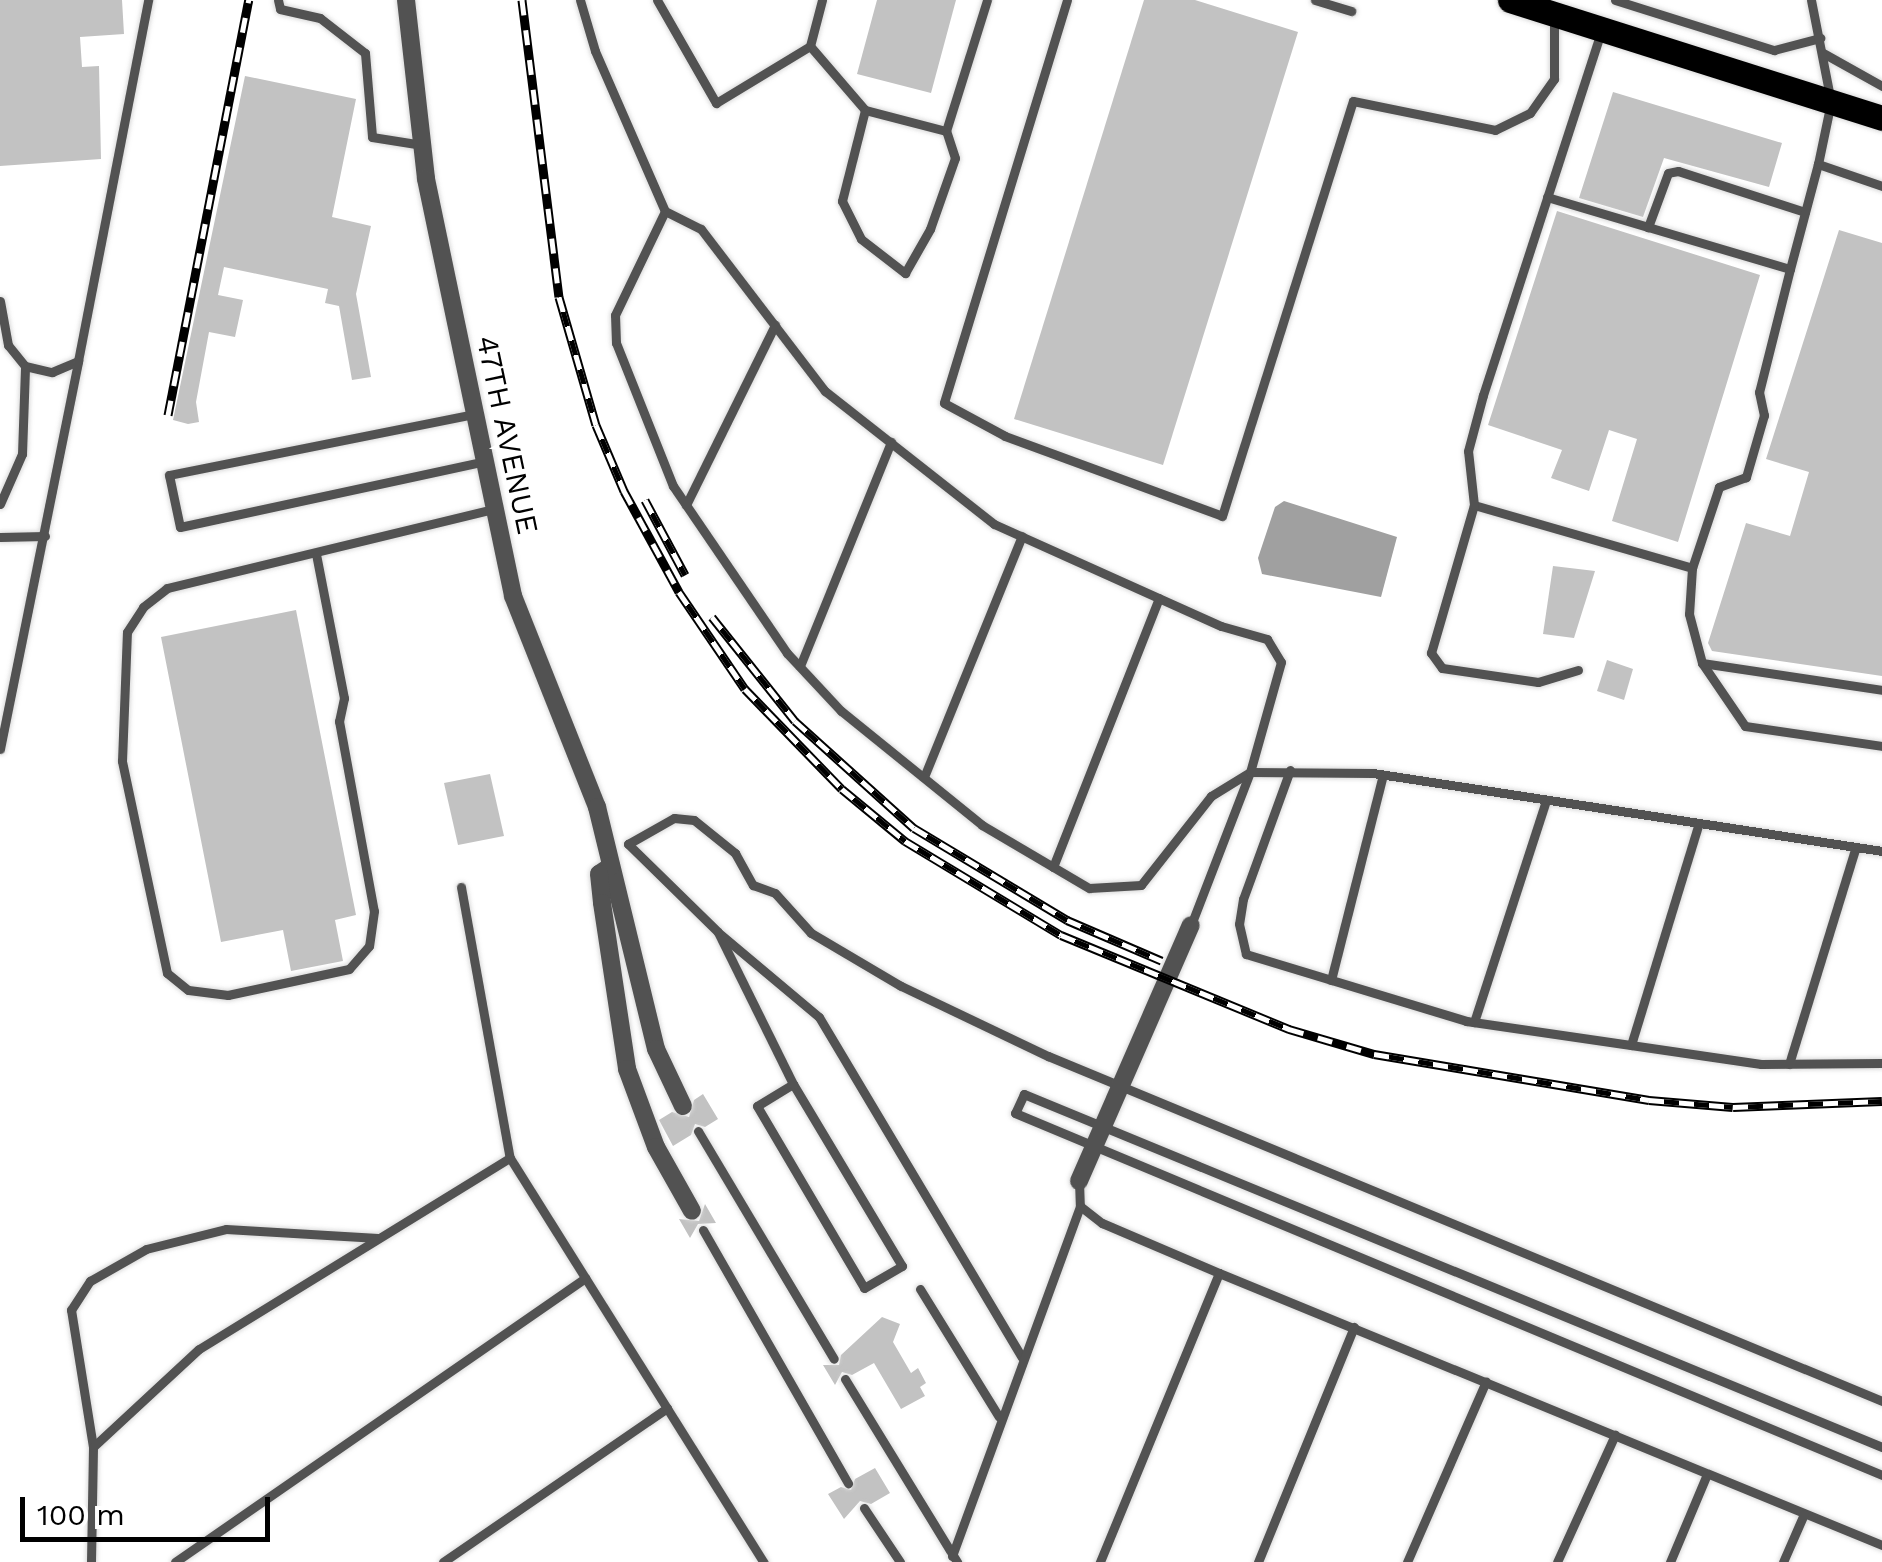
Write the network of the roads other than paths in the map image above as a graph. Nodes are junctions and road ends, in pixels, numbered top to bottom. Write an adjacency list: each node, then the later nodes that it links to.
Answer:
1 (148, 0): 34 (lane)
2 (278, 0): 24 (lane)
3 (406, 0): 24 (street, 47TH AVENUE)
4 (580, 0): 28 (lane)
5 (658, 0): 17 (lane)
6 (822, 0): 17 (lane)
7 (987, 0): 23 (lane)
8 (1067, 0): 13 (lane)
9 (1315, 0): 14 (lane)
10 (1510, 0): 13 (main road)
11 (1615, 0): 16 (lane)
12 (1811, 0): 16 (lane)
13 (1552, 7): 15 (main road)
14 (1351, 10)
15 (1602, 29): 20 (main road); 27 (lane)
16 (1820, 38): 18 (lane)
17 (810, 46): 21 (lane)
18 (1823, 54): 19 (lane); 20 (lane)
19 (1882, 86)
20 (1831, 102): 22 (main road); 25 (lane)
21 (865, 110): 23 (lane); 23 (lane)
22 (1882, 118)
23 (946, 132)
24 (422, 146): 36 (street, 47TH AVENUE)
25 (1818, 164): 26 (lane); 29 (lane)
26 (1882, 186)
27 (1547, 197): 30 (lane); 41 (lane)
28 (666, 212): 33 (lane); 40 (lane)
29 (1805, 212): 30 (lane); 31 (lane)
30 (1648, 227): 31 (lane)
31 (1790, 269): 47 (lane)
32 (0, 301): 35 (lane)
33 (775, 325): 37 (lane); 40 (lane)
34 (78, 361): 35 (lane); 43 (lane)
35 (25, 366): 39 (lane)
36 (474, 414): 38 (street, 47TH AVENUE); 38 (lane)
37 (891, 442): 44 (lane); 50 (lane)
38 (484, 461): 42 (street, 47TH AVENUE)
39 (0, 504)
40 (686, 505): 50 (lane)
41 (1474, 506): 47 (lane); 51 (lane)
42 (494, 509): 46 (lane); 52 (street, 47TH AVENUE)
43 (44, 536): 45 (lane); 56 (lane)
44 (1022, 536): 48 (lane); 60 (lane)
45 (0, 537)
46 (316, 554): 46 (lane)
47 (1692, 568): 49 (lane)
48 (1158, 598): 58 (lane); 67 (lane)
49 (1702, 662): 53 (lane); 55 (lane)
50 (800, 666): 60 (lane)
51 (1578, 670)
52 (541, 677): 54 (street); 66 (street, 47TH AVENUE)
53 (1882, 690)
54 (529, 698)
55 (1882, 746)
56 (0, 749)
57 (1290, 770): 58 (lane); 59 (lane); 71 (lane)
58 (1250, 772): 67 (lane); 69 (lane)
59 (1383, 774): 61 (lane); 71 (lane)
60 (924, 778): 67 (lane)
61 (1546, 801): 62 (lane); 72 (lane)
62 (1698, 826): 64 (lane); 73 (lane)
63 (628, 844): 66 (lane); 70 (lane); 77 (lane)
64 (1855, 849): 65 (lane); 75 (lane)
65 (1882, 851)
66 (610, 857): 78 (street, 47TH AVENUE); 85 (street)
67 (1052, 866)
68 (461, 887): 82 (lane)
69 (1191, 925): 77 (street)
70 (718, 932): 76 (lane); 92 (lane)
71 (1331, 980): 72 (lane)
72 (1474, 1022): 73 (lane)
73 (1632, 1045): 75 (lane)
74 (1882, 1063): 75 (lane)
75 (1789, 1064)
76 (792, 1084): 76 (lane)
77 (1120, 1086): 79 (street); 96 (lane)
78 (683, 1106)
79 (1102, 1126): 81 (street); 81 (lane); 101 (lane)
80 (698, 1131): 93 (lane)
81 (1092, 1150): 83 (street); 103 (lane)
82 (510, 1158): 87 (lane); 89 (lane)
83 (1078, 1180): 84 (lane)
84 (1080, 1206): 88 (lane); 92 (lane)
85 (692, 1211)
86 (704, 1230): 104 (lane)
87 (379, 1238): 100 (lane); 100 (lane)
88 (1219, 1273): 91 (lane); 115 (lane)
89 (585, 1278): 97 (lane); 111 (lane)
90 (920, 1289): 98 (lane)
91 (1354, 1327): 95 (lane); 116 (lane)
92 (1022, 1356): 98 (lane)
93 (834, 1360)
94 (846, 1379): 109 (lane)
95 (1486, 1382): 99 (lane); 117 (lane)
96 (1882, 1401)
97 (667, 1408): 108 (lane); 112 (lane)
98 (999, 1417): 109 (lane)
99 (1615, 1435): 102 (lane); 118 (lane)
100 (93, 1447): 110 (lane)
101 (1882, 1447)
102 (1707, 1474): 106 (lane); 119 (lane)
103 (1882, 1475)
104 (848, 1483)
105 (864, 1508): 114 (lane)
106 (1804, 1514): 107 (lane); 120 (lane)
107 (1882, 1545)
108 (761, 1558): 113 (lane)
109 (954, 1559)
110 (91, 1562)
111 (176, 1562)
112 (443, 1562)
113 (745, 1562)
114 (900, 1562)
115 (1100, 1562)
116 (1258, 1562)
117 (1407, 1562)
118 (1557, 1562)
119 (1670, 1562)
120 (1783, 1562)

